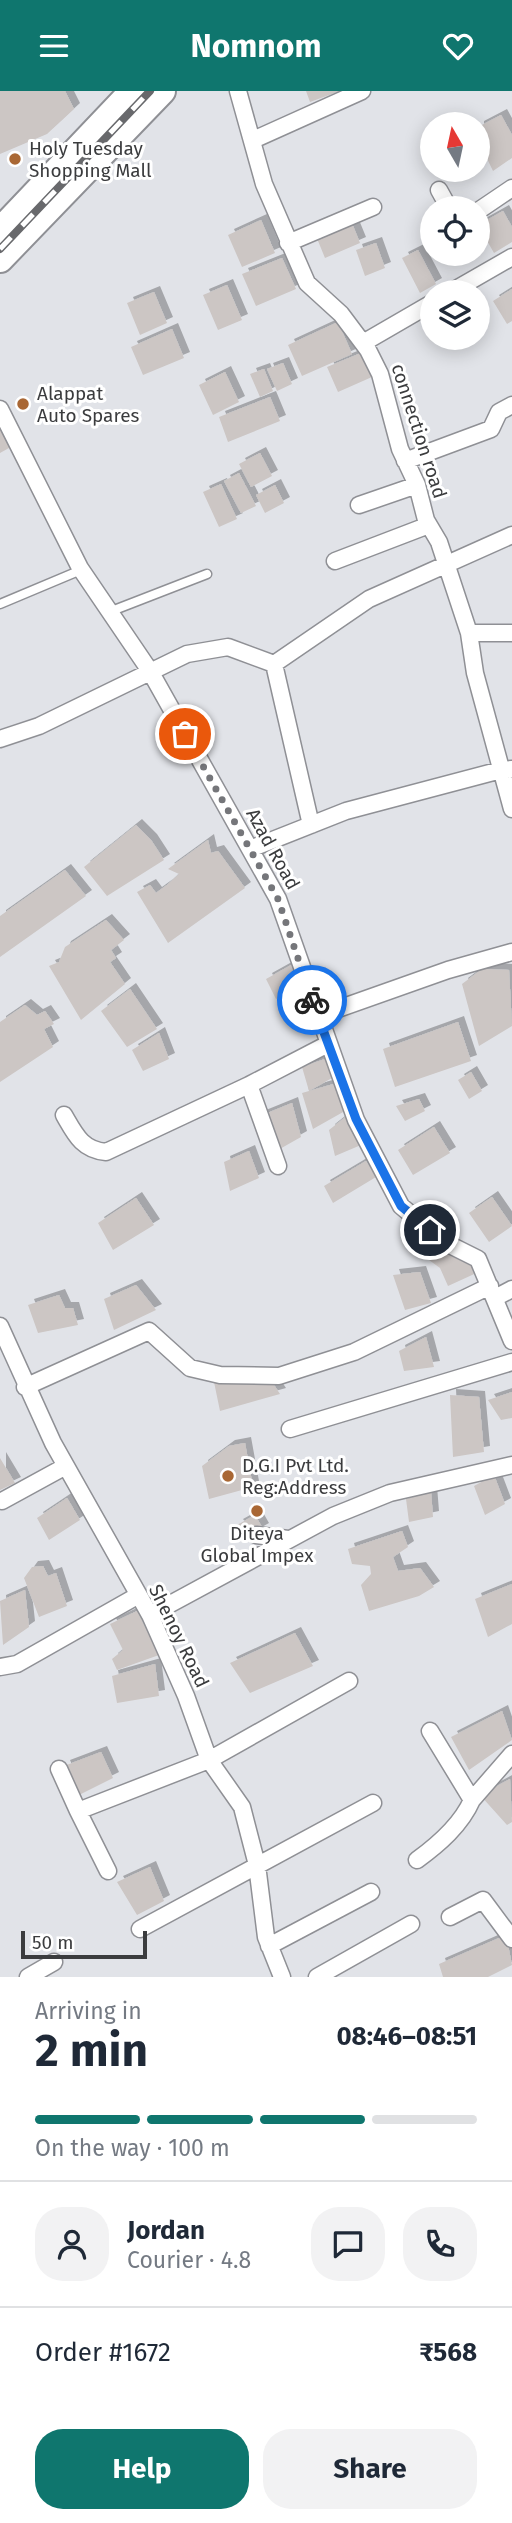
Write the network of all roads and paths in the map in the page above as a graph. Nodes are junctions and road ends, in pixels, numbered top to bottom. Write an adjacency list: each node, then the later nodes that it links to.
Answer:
1 (133, 91): 11 (main road)
2 (162, 91): 14 (main road)
3 (238, 91): 5 (street, connection road)
4 (362, 91): 5 (street)
5 (253, 139): 12 (street, connection road)
6 (512, 188): 9 (street)
7 (439, 190): 8 (street)
8 (442, 196)
9 (490, 203)
10 (373, 207): 12 (street)
11 (2, 223)
12 (288, 243): 17 (street, connection road)
13 (512, 257): 15 (street)
14 (0, 259)
15 (472, 280)
16 (420, 310): 17 (street)
17 (363, 343): 20 (street, connection road)
18 (512, 405): 20 (street)
19 (0, 409): 27 (street, Azad Road)
20 (405, 461): 21 (street, connection road)
21 (417, 485): 22 (street); 23 (street, connection road)
22 (359, 505)
23 (429, 525): 25 (street); 26 (street, connection road)
24 (512, 535): 26 (street)
25 (335, 561)
26 (447, 564): 31 (street, connection road); 33 (street)
27 (82, 570): 29 (lane); 30 (street, Azad Road)
28 (207, 574): 30 (lane)
29 (0, 604)
30 (109, 612): 34 (street, Azad Road)
31 (469, 633): 32 (street); 36 (street, connection road)
32 (512, 633)
33 (274, 664): 34 (street); 38 (street)
34 (150, 671): 35 (street); 39 (street, Azad Road)
35 (0, 739)
36 (506, 770): 37 (street, connection road); 38 (street)
37 (512, 809)
38 (311, 825): 39 (street)
39 (250, 849): 41 (street, Azad Road)
40 (512, 952): 41 (street)
41 (318, 1016): 42 (street, Azad Road)
42 (328, 1044): 43 (street); 47 (street, Azad Road)
43 (249, 1085): 44 (street); 45 (street)
44 (64, 1115)
45 (278, 1166)
46 (512, 1289): 47 (street)
47 (493, 1292): 49 (street, Azad Road); 51 (street)
48 (0, 1326): 51 (street, Shenoy Road)
49 (512, 1341)
50 (512, 1362): 52 (street)
51 (25, 1387): 54 (street, Shenoy Road)
52 (290, 1429)
53 (512, 1465): 57 (street)
54 (65, 1466): 55 (street); 58 (street, Shenoy Road)
55 (2, 1501)
56 (256, 1535): 57 (street)
57 (288, 1539): 59 (street)
58 (137, 1596): 59 (street, Shenoy Road); 60 (street)
59 (149, 1615): 64 (street, Shenoy Road)
60 (0, 1667)
61 (349, 1681): 64 (street)
62 (430, 1731): 66 (street)
63 (512, 1754): 66 (street)
64 (209, 1760): 68 (street); 70 (street, Shenoy Road)
65 (59, 1769): 68 (street)
66 (472, 1800): 69 (street)
67 (373, 1803): 70 (street)
68 (78, 1811): 71 (street)
69 (417, 1860)
70 (257, 1865): 75 (street); 77 (street, Shenoy Road)
71 (108, 1871)
72 (371, 1892): 77 (street)
73 (450, 1917): 76 (street)
74 (411, 1924): 81 (street)
75 (140, 1929)
76 (512, 1939)
77 (269, 1946): 80 (street, Shenoy Road)
78 (54, 1962): 79 (street)
79 (29, 1977)
80 (282, 1977)
81 (317, 1977)

